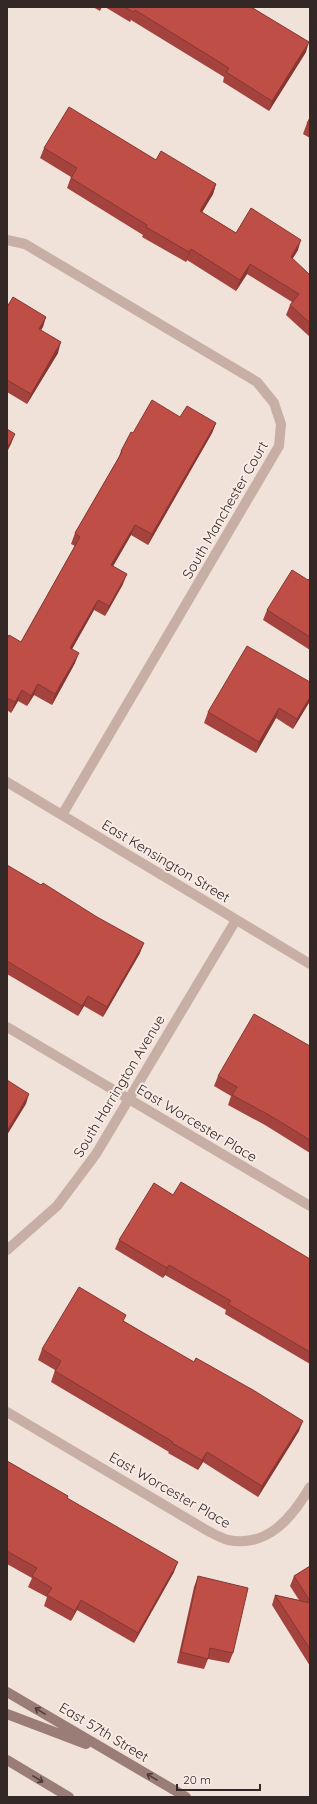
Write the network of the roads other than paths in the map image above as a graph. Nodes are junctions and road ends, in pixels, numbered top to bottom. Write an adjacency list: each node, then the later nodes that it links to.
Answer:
1 (7, 240): 3 (street, South Manchester Court)
2 (7, 782): 3 (street, East Kensington Street)
3 (62, 815): 4 (street, East Kensington Street)
4 (236, 920): 5 (street, East Kensington Street); 7 (street, South Harrington Avenue)
5 (310, 964)
6 (7, 1027): 7 (street, East Worcester Place)
7 (130, 1098): 8 (street, East Worcester Place); 9 (street, South Harrington Avenue)
8 (310, 1206)
9 (7, 1250)
10 (7, 1412): 11 (street, East Worcester Place)
11 (310, 1488)
12 (7, 1692): 14 (main road, East 57th Street, one-way to 12)
13 (7, 1714): 14 (main road)
14 (114, 1755): 17 (main road, East 57th Street, one-way to 14)
15 (7, 1760): 16 (main road, one-way to 16)
16 (69, 1797)
17 (186, 1797)

